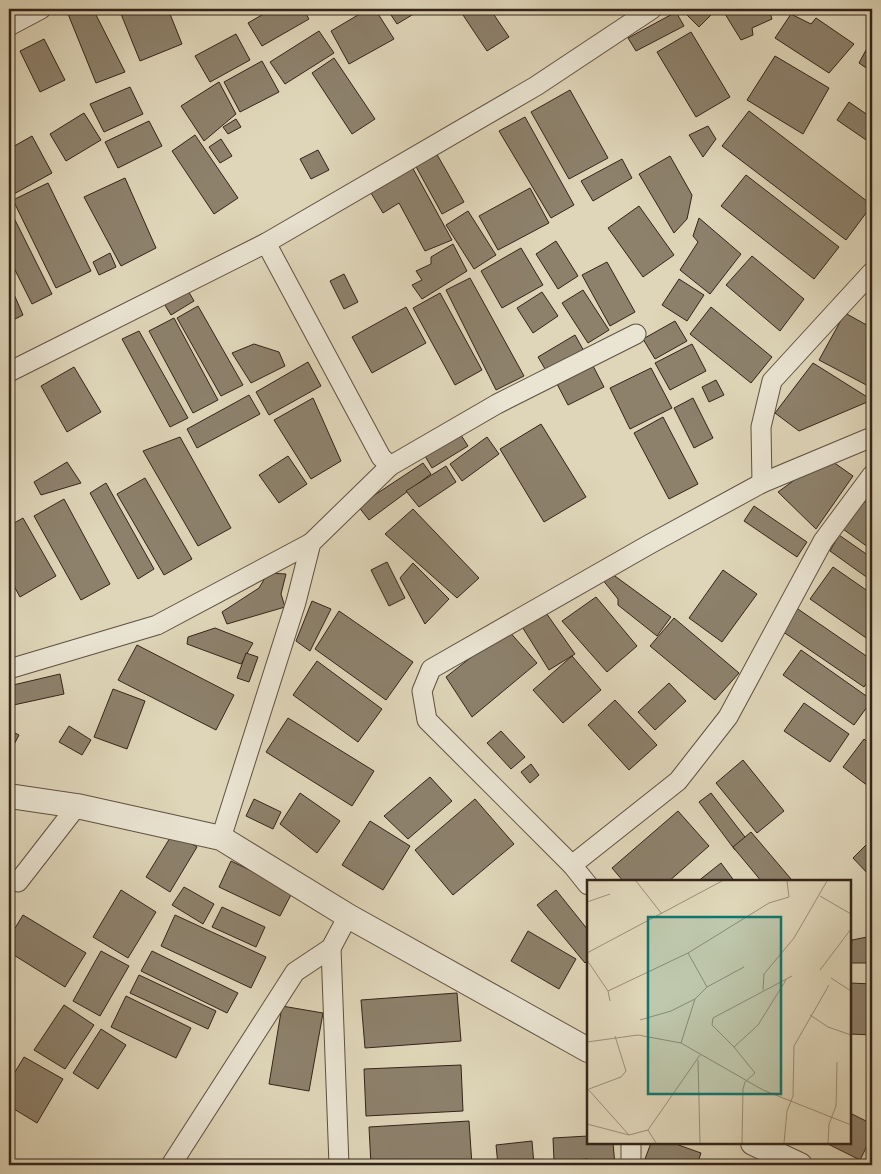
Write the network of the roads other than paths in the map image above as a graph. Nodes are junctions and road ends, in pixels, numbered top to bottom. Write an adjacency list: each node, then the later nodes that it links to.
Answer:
1 (41, 9): 3 (street)
2 (652, 9): 4 (street)
3 (9, 26)
4 (266, 243): 7 (street); 9 (street)
5 (872, 272): 11 (street)
6 (636, 334): 9 (street)
7 (9, 372)
8 (872, 437): 11 (street)
9 (390, 466): 12 (street)
10 (872, 475): 17 (street)
11 (762, 483): 17 (street)
12 (311, 543): 13 (street); 16 (street)
13 (9, 669)
14 (9, 796): 15 (street)
15 (77, 806): 16 (street); 18 (street)
16 (221, 838): 20 (street)
17 (572, 865): 19 (street)
18 (18, 882)
19 (587, 884)
20 (348, 916): 21 (street); 22 (street)
21 (331, 948): 25 (street); 26 (street)
22 (587, 1049)
23 (631, 1144): 27 (street)
24 (755, 1144): 28 (street)
25 (171, 1165)
26 (339, 1165)
27 (631, 1165)
28 (800, 1165)

